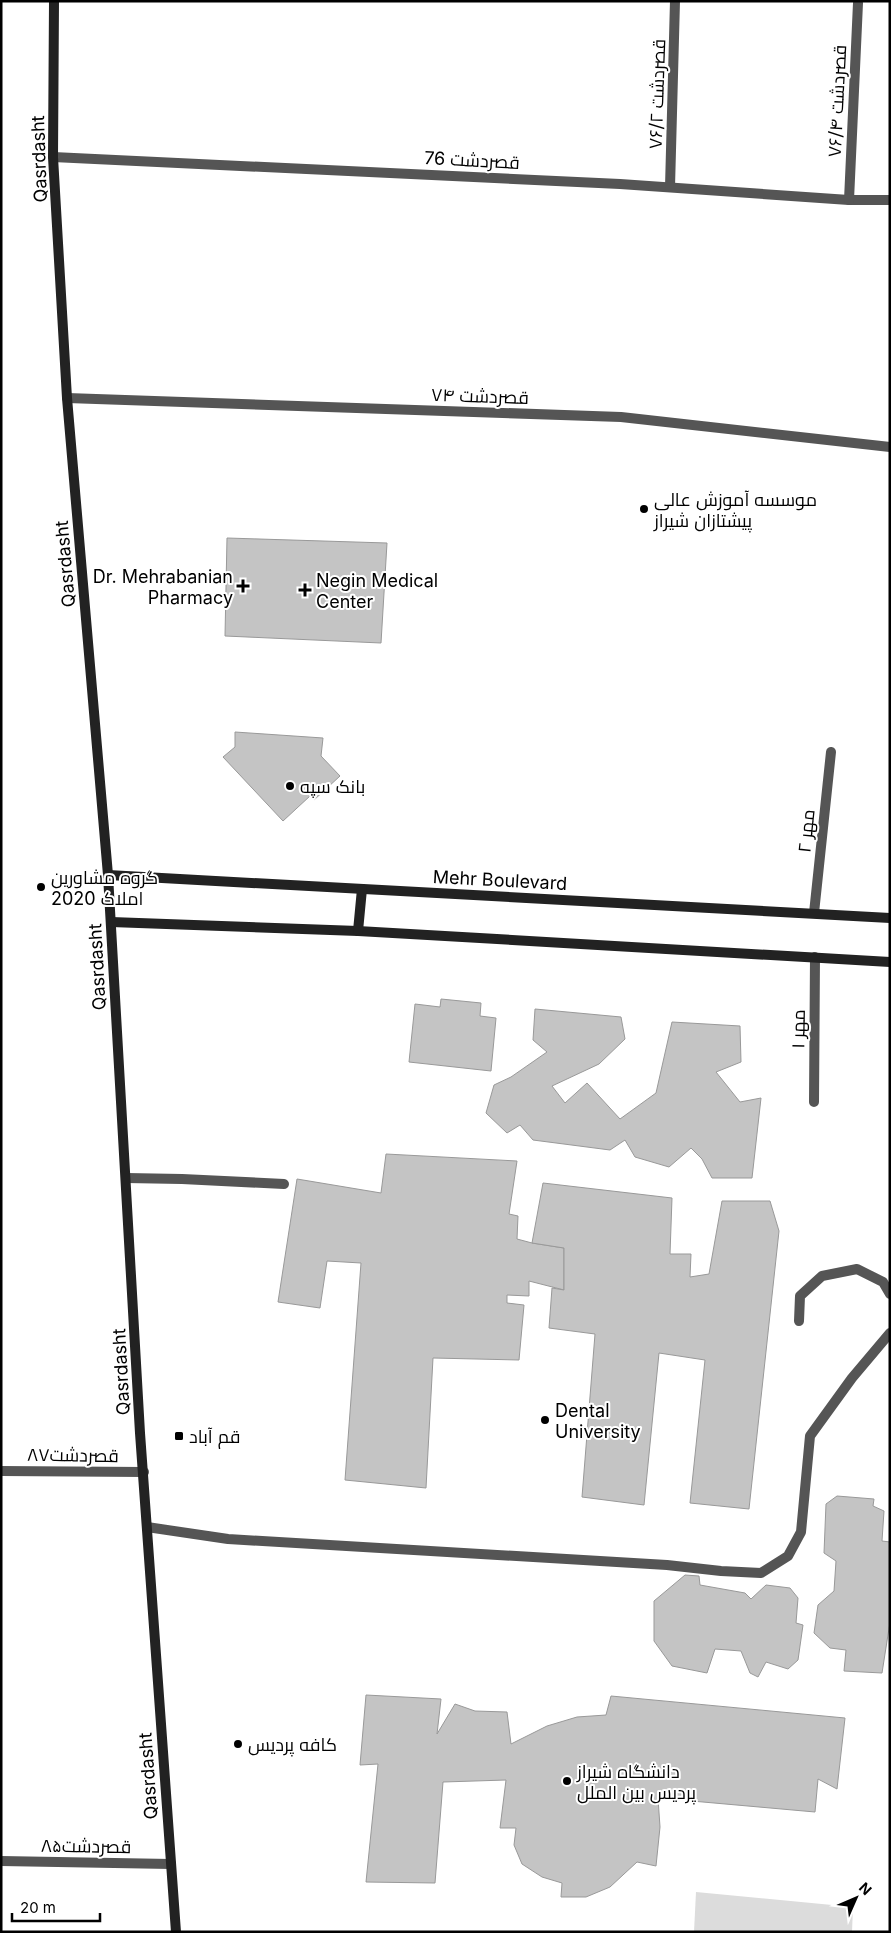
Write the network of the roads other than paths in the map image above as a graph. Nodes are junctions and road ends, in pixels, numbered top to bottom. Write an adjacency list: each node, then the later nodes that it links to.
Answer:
1 (54, 1): 4 (main road, Qasrdasht)
2 (675, 1): 5 (street, ۷۶/۲ قصردشت)
3 (858, 4): 6 (street, ۷۶/۴ قصردشت)
4 (53, 157): 5 (street, 76 قصردشت); 8 (main road, Qasrdasht)
5 (670, 187): 6 (street, 76 قصردشت)
6 (849, 200): 7 (street, 76 قصردشت)
7 (890, 200)
8 (67, 398): 9 (street, ۷۴ قصردشت); 11 (main road, Qasrdasht)
9 (890, 447)
10 (831, 752): 13 (street, ۲ مهر)
11 (108, 875): 12 (main road, Mehr Boulevard); 15 (main road, Qasrdasht)
12 (362, 889): 13 (main road, Mehr Boulevard); 16 (main road)
13 (814, 913): 14 (main road, Mehr Boulevard)
14 (890, 918)
15 (110, 922): 16 (main road); 20 (main road, Qasrdasht)
16 (358, 931): 17 (main road)
17 (815, 957): 18 (main road); 19 (street, ۱ مهر)
18 (890, 962)
19 (814, 1102)
20 (126, 1178): 21 (street); 26 (main road, Qasrdasht)
21 (284, 1184)
22 (890, 1294): 23 (street)
23 (799, 1321)
24 (890, 1333): 27 (street)
25 (1, 1471): 26 (street, قصردشت۸۷)
26 (144, 1472): 27 (main road, Qasrdasht)
27 (146, 1527): 29 (main road, Qasrdasht)
28 (1, 1860): 29 (street, قصردشت۸۵)
29 (171, 1864): 30 (main road, Qasrdasht)
30 (176, 1932)

